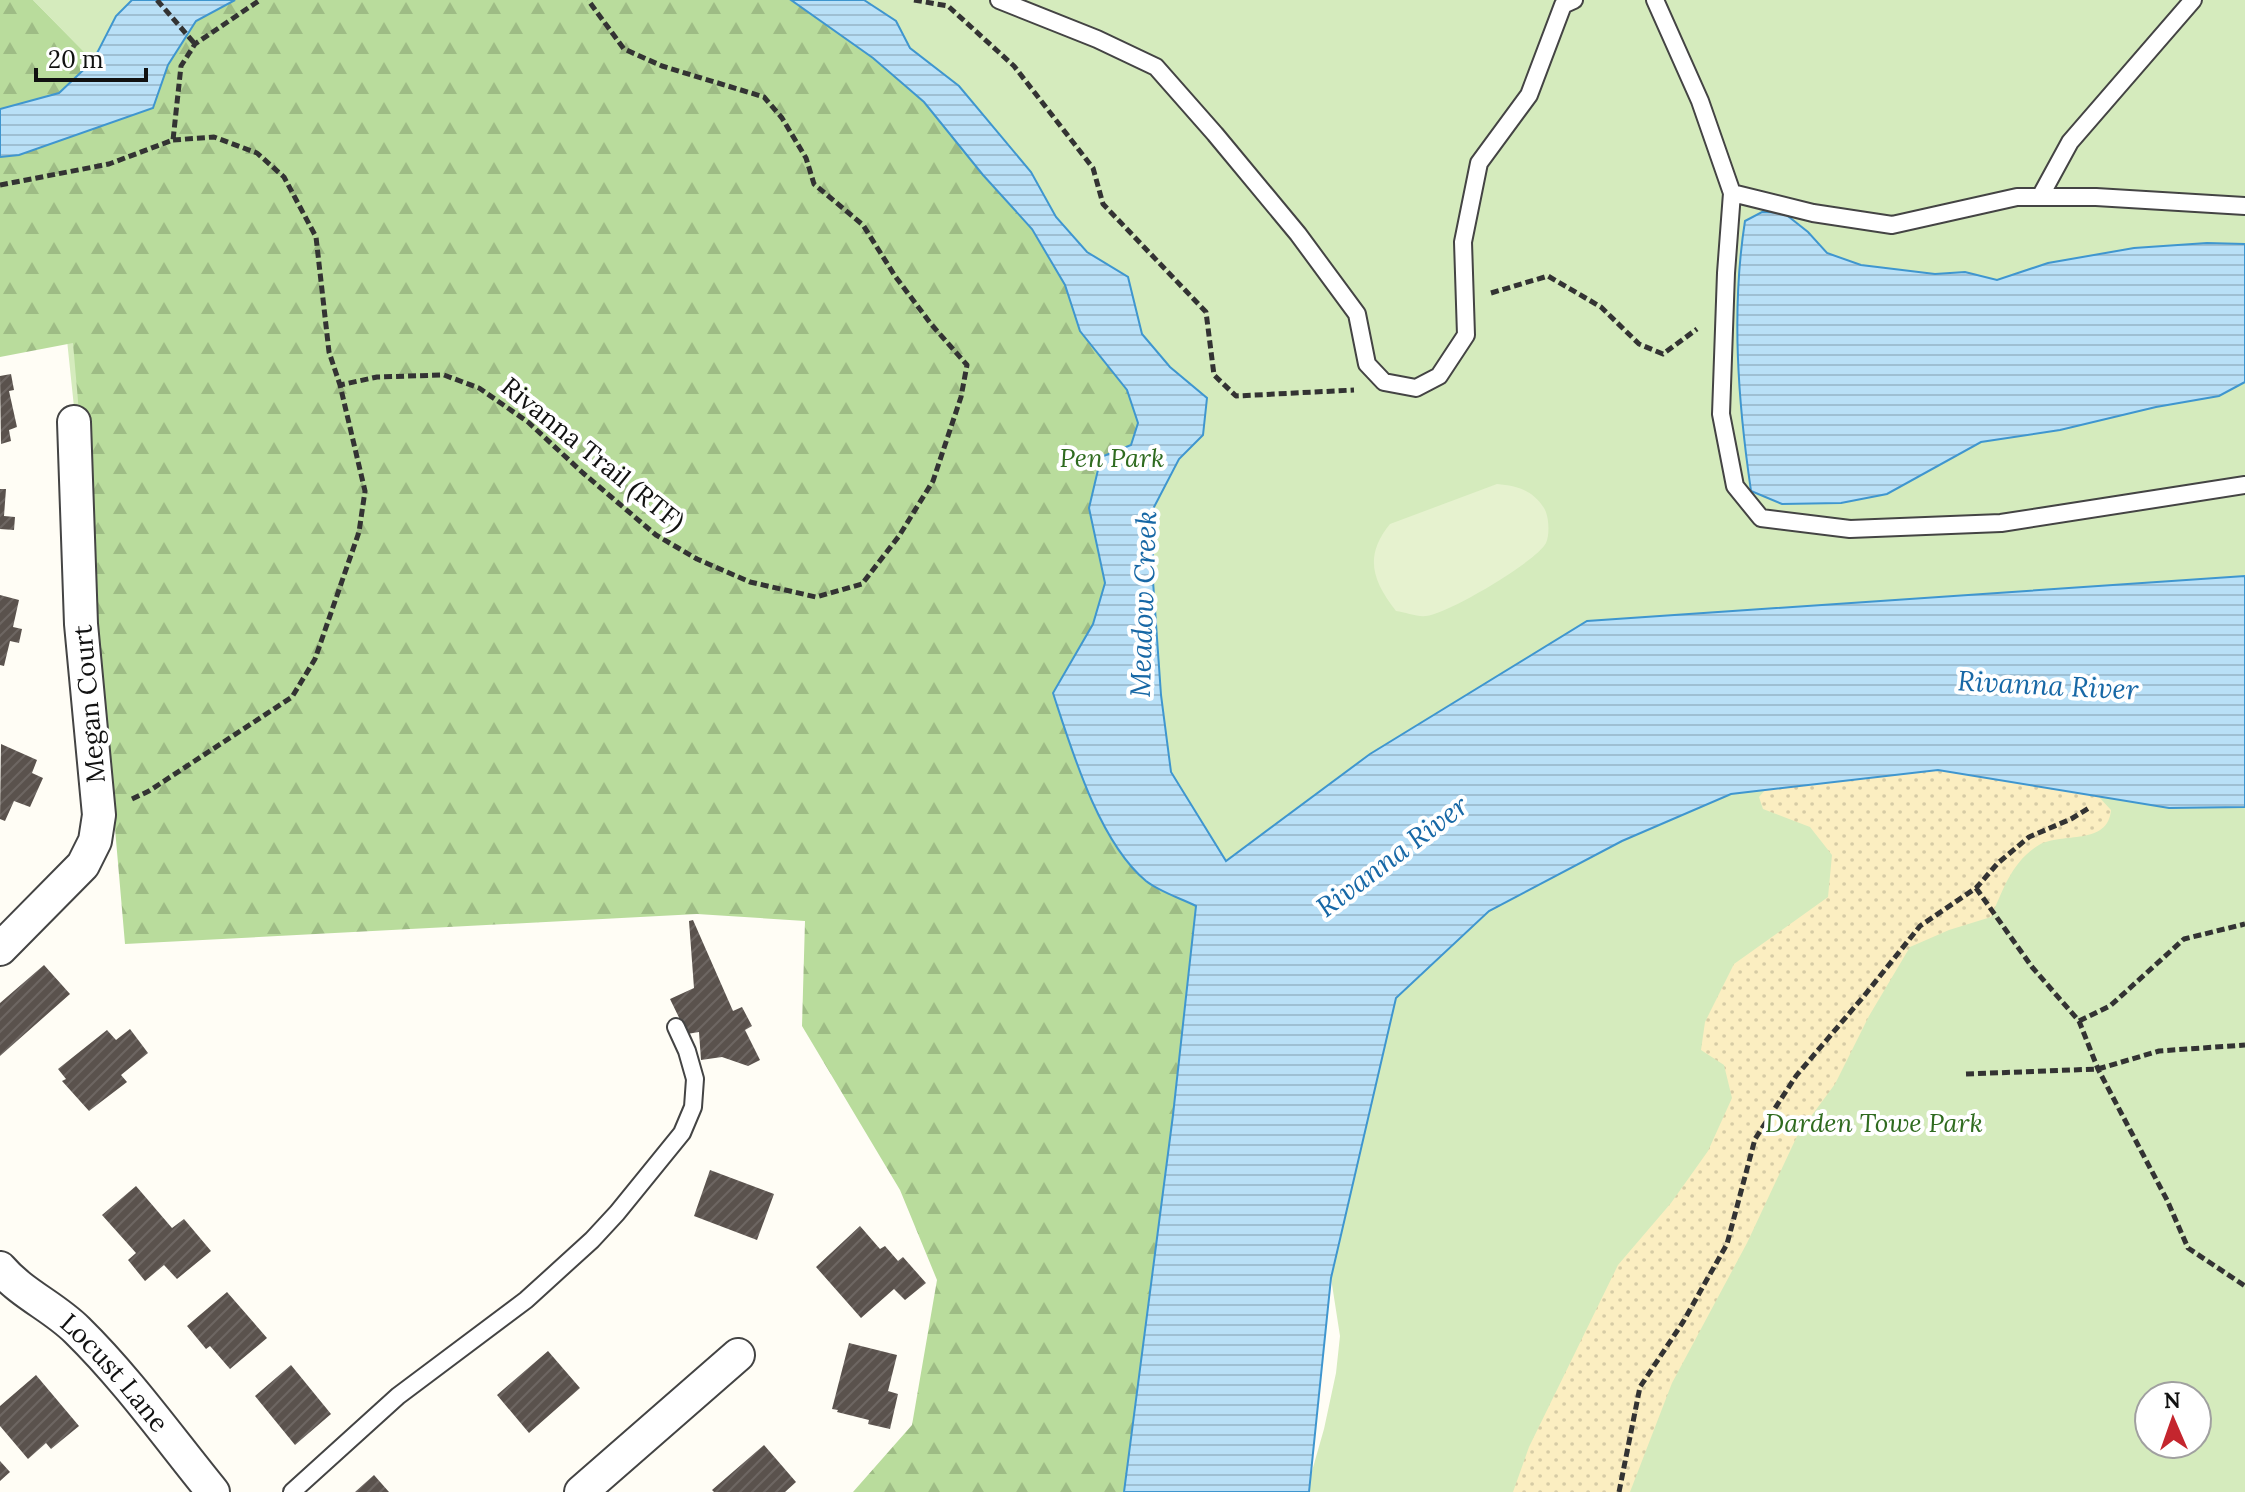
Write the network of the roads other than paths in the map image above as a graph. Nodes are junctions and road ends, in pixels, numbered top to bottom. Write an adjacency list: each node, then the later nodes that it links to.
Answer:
1 (999, 0): 2 (lane)
2 (1574, 0)
3 (1655, 0): 5 (lane)
4 (2193, 0): 6 (lane)
5 (1732, 193): 6 (lane); 9 (lane)
6 (2040, 197): 7 (lane)
7 (2245, 206)
8 (74, 422): 10 (street, Megan Court)
9 (2245, 485)
10 (0, 949)
11 (676, 1027): 15 (lane)
12 (1, 1271): 14 (street, Locust Lane)
13 (738, 1355): 16 (street)
14 (213, 1492)
15 (292, 1492)
16 (581, 1492)

